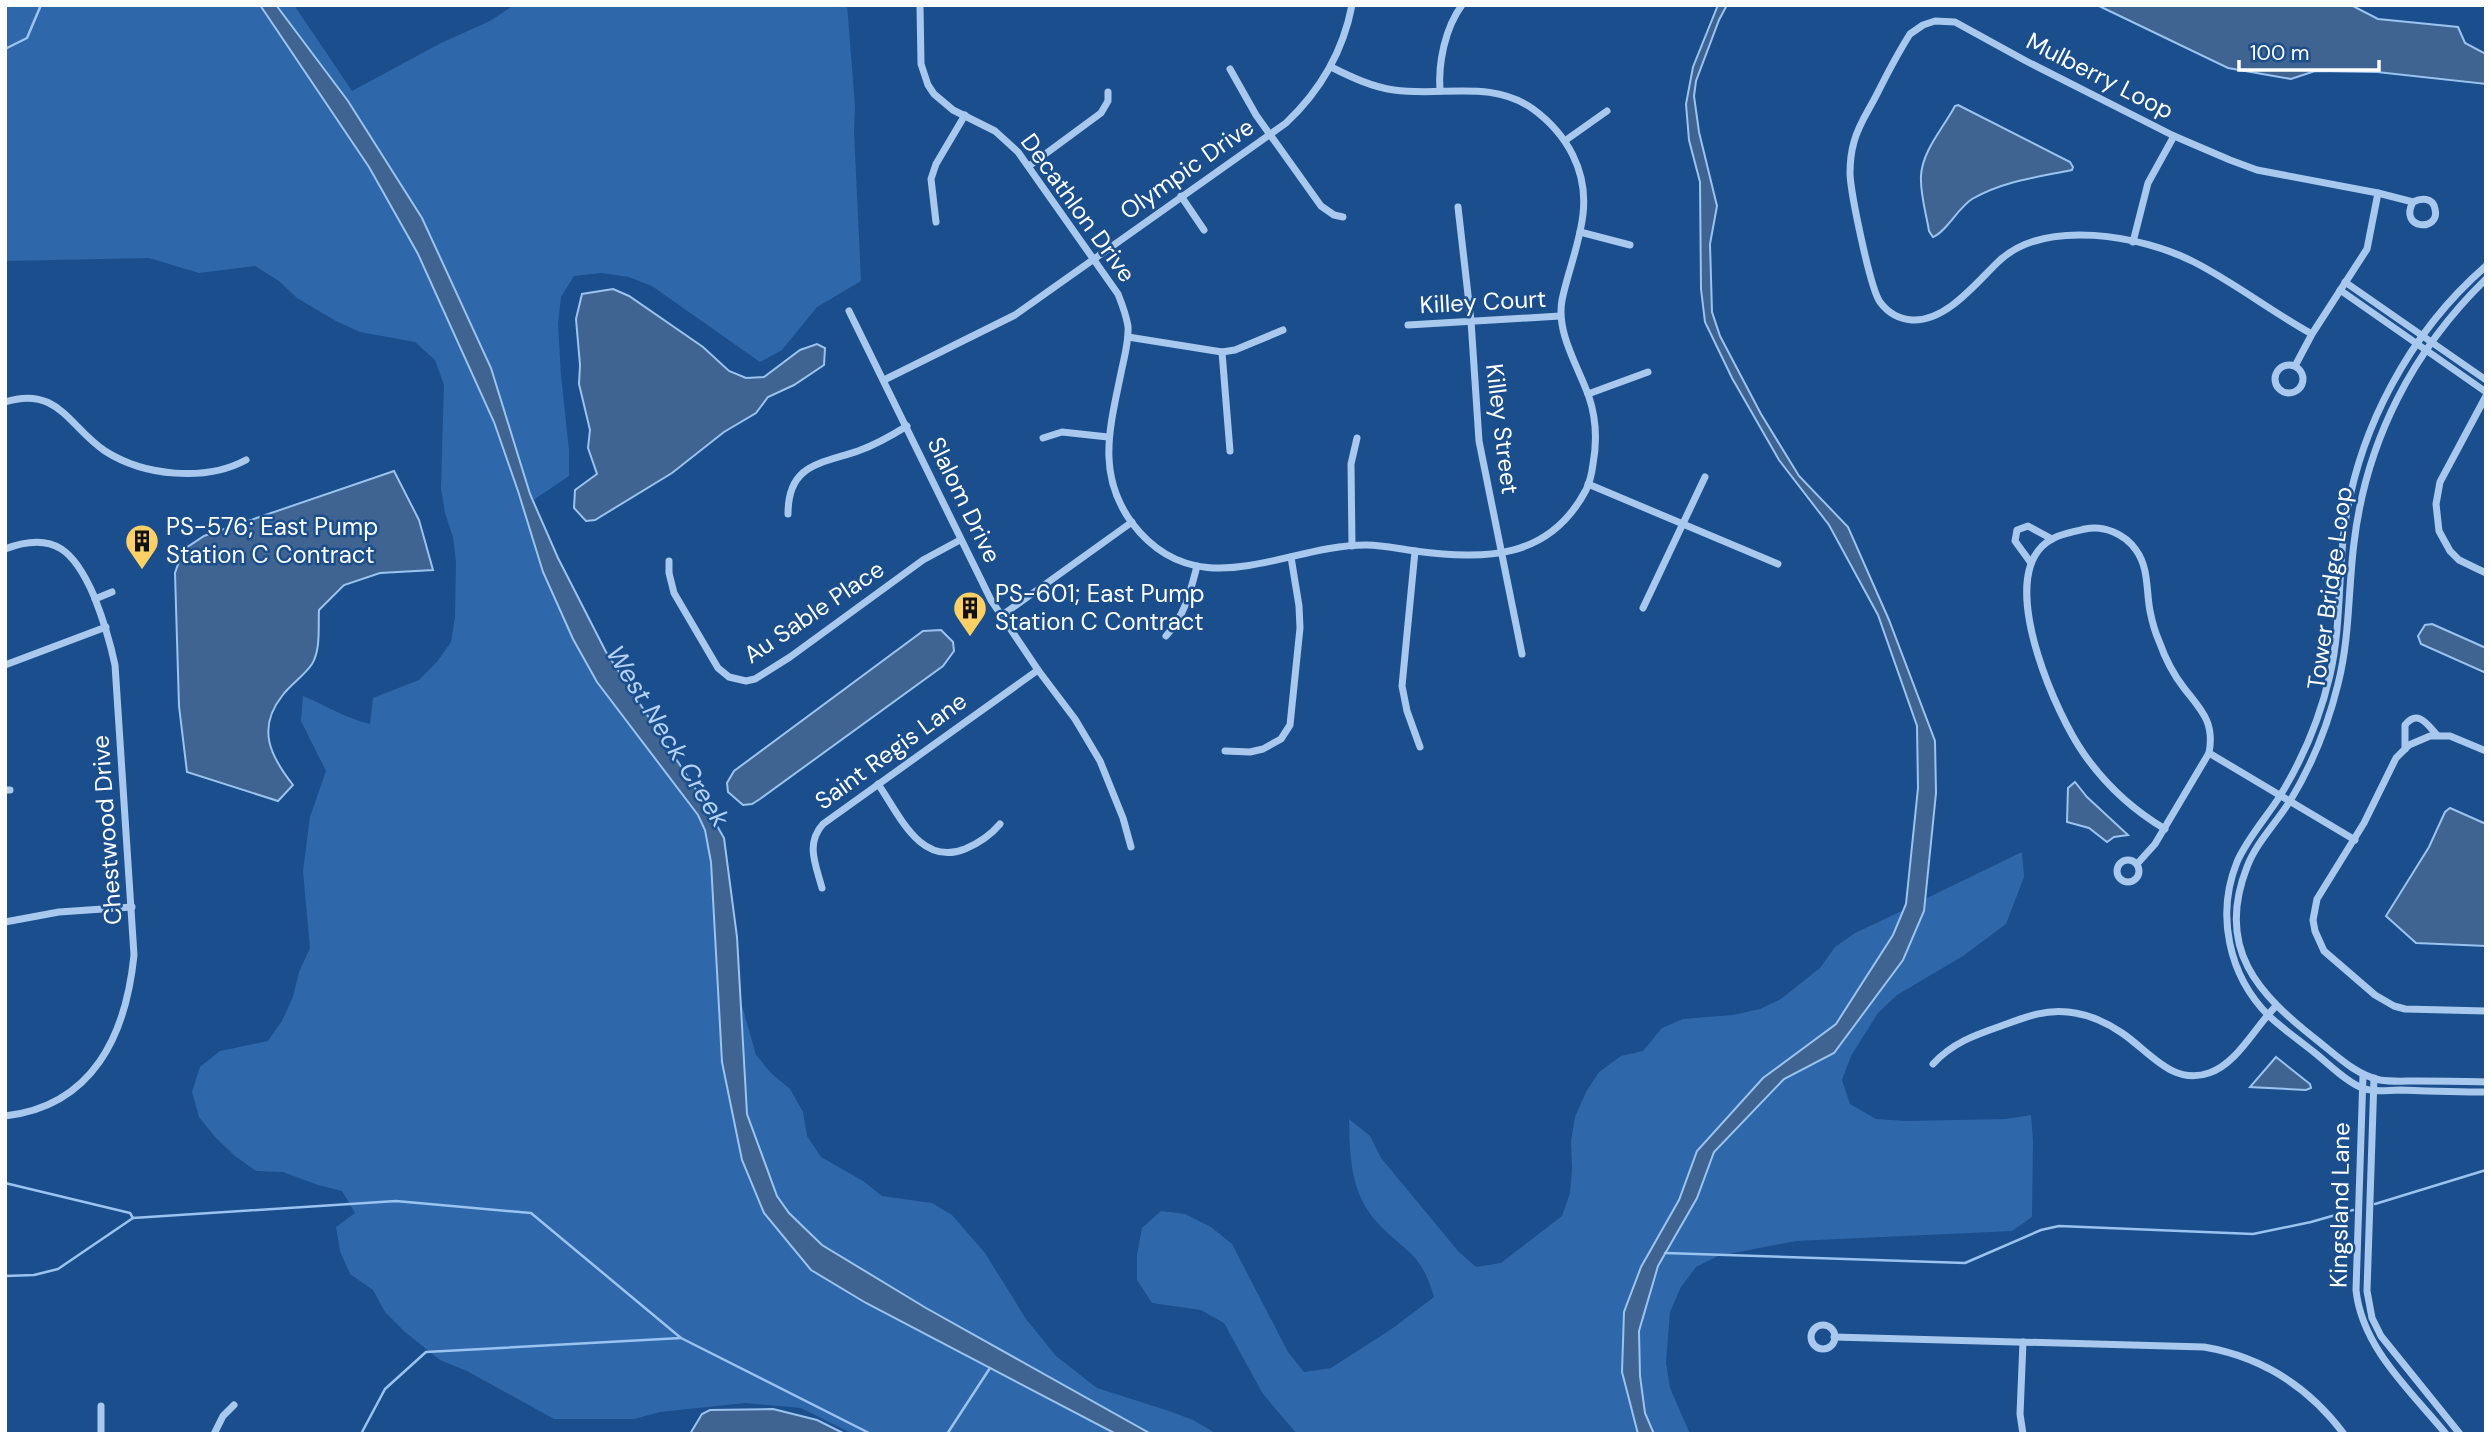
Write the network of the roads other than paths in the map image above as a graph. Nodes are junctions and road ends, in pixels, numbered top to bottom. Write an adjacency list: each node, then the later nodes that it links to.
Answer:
1 (1352, 5): 4 (street, Olympic Drive)
2 (1462, 5): 6 (street)
3 (920, 8): 9 (street, Decathlon Drive)
4 (1331, 67): 6 (street); 10 (street, Olympic Drive)
5 (1230, 69): 10 (street)
6 (1440, 91): 12 (street)
7 (1108, 92): 13 (street)
8 (1606, 111): 12 (street)
9 (965, 115): 13 (street, Decathlon Drive); 19 (street)
10 (1270, 135): 15 (street, Olympic Drive); 18 (street)
11 (2174, 136): 14 (street, Mulberry Loop); 22 (street); 22 (street, Mulberry Loop)
12 (1566, 140): 21 (street)
13 (1029, 166): 24 (street, Decathlon Drive)
14 (2378, 193): 16 (street, Mulberry Loop); 27 (street)
15 (1181, 197): 20 (street); 24 (street, Olympic Drive)
16 (2413, 202)
17 (1458, 207): 31 (street, Killey Street)
18 (1343, 217)
19 (936, 222)
20 (1204, 230)
21 (1580, 232): 23 (street); 30 (street)
22 (2133, 242): 34 (street, Mulberry Loop)
23 (1630, 245)
24 (1094, 258): 36 (street, Decathlon Drive); 43 (street, Olympic Drive)
25 (2486, 266): 35 (street, Tower Bridge Loop)
26 (2486, 279): 37 (street, Tower Bridge Loop)
27 (2345, 282): 28 (street); 35 (street)
28 (2340, 290): 34 (street); 38 (street)
29 (849, 311): 43 (street, Slalom Drive)
30 (1560, 316): 31 (street, Killey Court); 45 (street, Decathlon Drive)
31 (1471, 321): 32 (street, Killey Court); 64 (street, Killey Street)
32 (1408, 325)
33 (1283, 330): 40 (street)
34 (2312, 334): 41 (street)
35 (2423, 336): 37 (street); 38 (street, Tower Bridge Loop)
36 (1128, 337): 40 (street); 49 (street, Decathlon Drive)
37 (2431, 342): 39 (street, Tower Bridge Loop); 44 (street)
38 (2416, 344): 39 (street); 87 (street, Tower Bridge Loop)
39 (2426, 350): 46 (street); 88 (street, Tower Bridge Loop)
40 (1222, 352): 52 (street)
41 (2295, 366): 41 (street)
42 (1647, 372): 45 (street)
43 (884, 380): 48 (street, Slalom Drive)
44 (2486, 380)
45 (1588, 394): 55 (street, Decathlon Drive)
46 (2486, 394): 70 (street)
47 (5, 402): 53 (street)
48 (907, 426): 56 (street); 60 (street, Slalom Drive)
49 (1108, 437): 50 (street); 57 (street, Decathlon Drive)
50 (1043, 438)
51 (1357, 438): 61 (street)
52 (1230, 451)
53 (246, 460)
54 (1706, 477): 58 (street)
55 (1588, 484): 58 (street); 64 (street, Decathlon Drive)
56 (788, 514)
57 (1132, 522): 69 (street, Decathlon Drive); 74 (street)
58 (1681, 524): 68 (street); 73 (street)
59 (2052, 539): 67 (street); 67 (street); 85 (street)
60 (960, 540): 66 (street, Au Sable Place); 74 (street, Slalom Drive)
61 (1352, 546): 63 (street, Decathlon Drive); 65 (street, Decathlon Drive)
62 (5, 549): 72 (street, Chestwood Drive)
63 (1415, 551): 64 (street, Decathlon Drive); 81 (street)
64 (1502, 553): 77 (street, Killey Street)
65 (1291, 557): 69 (street, Decathlon Drive); 83 (street)
66 (670, 561)
67 (2031, 563): 90 (street)
68 (1778, 564)
69 (1197, 565): 76 (street)
70 (2486, 573)
71 (112, 592): 72 (street)
72 (95, 599): 75 (street, Chestwood Drive)
73 (1643, 608)
74 (1001, 616): 79 (street, Slalom Drive)
75 (106, 627): 78 (street); 95 (street, Chestwood Drive)
76 (1166, 636)
77 (1522, 654)
78 (5, 665)
79 (1038, 670): 86 (street, Saint Regis Lane); 92 (street, Slalom Drive)
80 (2437, 735): 82 (street); 82 (street); 84 (street)
81 (1420, 747)
82 (2405, 748): 91 (street)
83 (1225, 751)
84 (2486, 751)
85 (2209, 753): 87 (street); 90 (street)
86 (878, 784): 89 (street); 94 (street, Saint Regis Lane)
87 (2280, 795): 88 (street); 99 (street, Tower Bridge Loop)
88 (2290, 801): 91 (street); 97 (street, Tower Bridge Loop)
89 (1000, 824)
90 (2165, 829): 93 (street)
91 (2355, 839): 98 (street)
92 (1131, 847)
93 (2137, 864)
94 (822, 888)
95 (132, 907): 96 (street); 107 (street, Chestwood Drive)
96 (5, 922)
97 (2276, 1006): 99 (street); 101 (street, Tower Bridge Loop)
98 (2486, 1011)
99 (2268, 1014): 100 (street); 104 (street, Tower Bridge Loop)
100 (1933, 1064)
101 (2363, 1075): 102 (street, Tower Bridge Loop); 104 (street, Kingsland Lane)
102 (2374, 1078): 103 (street, Tower Bridge Loop); 105 (street, Kingsland Lane)
103 (2486, 1082)
104 (2362, 1088): 105 (street, Tower Bridge Loop); 116 (street, Kingsland Lane)
105 (2373, 1091): 106 (street, Tower Bridge Loop); 117 (street, Kingsland Lane)
106 (2486, 1093)
107 (5, 1116)
108 (1835, 1337): 109 (street)
109 (2023, 1342): 114 (street); 115 (street)
110 (234, 1405): 113 (street)
111 (101, 1406): 112 (street)
112 (101, 1434)
113 (214, 1434)
114 (2023, 1434)
115 (2344, 1434)
116 (2446, 1434)
117 (2460, 1434)

